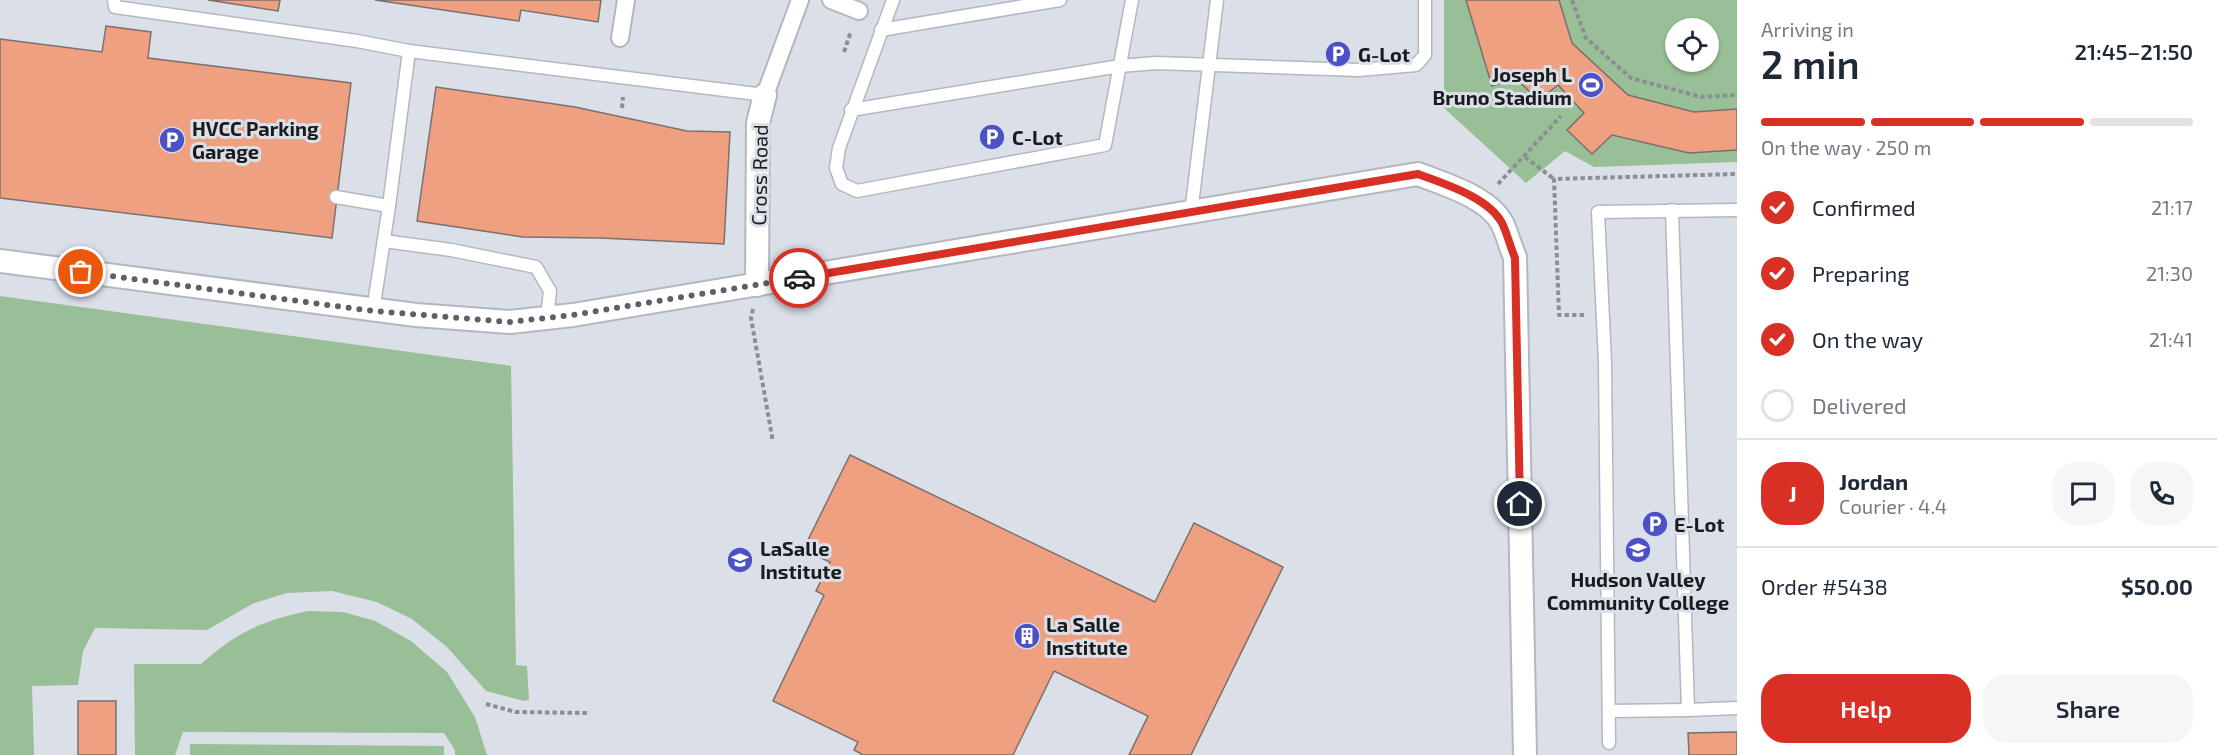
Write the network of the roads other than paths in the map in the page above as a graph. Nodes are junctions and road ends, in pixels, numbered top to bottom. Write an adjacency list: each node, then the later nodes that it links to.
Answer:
1 (114, 0): 13 (lane)
2 (626, 0): 12 (street)
3 (800, 0): 16 (street, Cross Road)
4 (831, 0): 10 (street)
5 (892, 0): 11 (lane)
6 (1060, 0): 11 (lane)
7 (1132, 0): 15 (lane)
8 (1217, 0): 14 (lane)
9 (1425, 0): 14 (lane)
10 (859, 11)
11 (881, 30): 17 (lane)
12 (620, 38)
13 (408, 51): 16 (lane); 19 (lane)
14 (1209, 64): 15 (lane); 22 (lane)
15 (1120, 66): 17 (lane); 17 (lane)
16 (765, 95): 25 (street, Cross Road)
17 (851, 110)
18 (336, 198): 19 (lane)
19 (389, 206): 23 (lane)
20 (1672, 210): 21 (lane); 29 (lane); 30 (lane)
21 (1737, 210)
22 (1191, 213): 25 (street); 32 (street)
23 (384, 241): 26 (lane); 27 (lane)
24 (0, 261): 26 (street)
25 (757, 285): 27 (street)
26 (373, 311): 27 (street)
27 (547, 318)
28 (1737, 708): 29 (lane)
29 (1688, 710): 30 (lane)
30 (1609, 711): 31 (lane)
31 (1609, 743)
32 (1525, 755)

